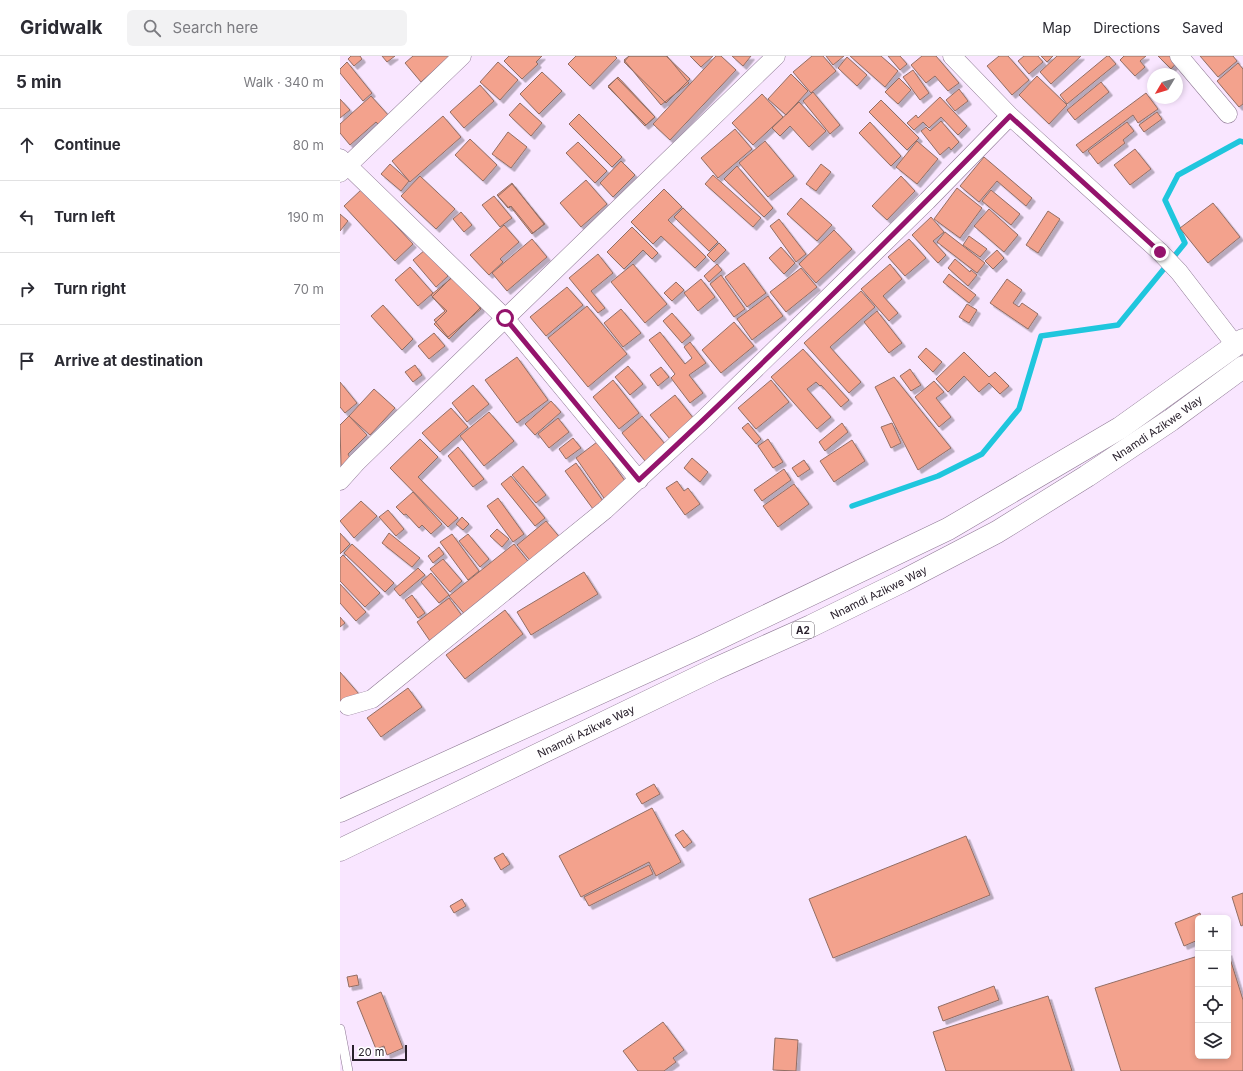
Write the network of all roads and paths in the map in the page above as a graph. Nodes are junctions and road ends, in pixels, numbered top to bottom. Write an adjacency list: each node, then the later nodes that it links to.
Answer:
1 (462, 56): 7 (street)
2 (776, 56): 8 (street)
3 (952, 56): 6 (street)
4 (1179, 56): 5 (street)
5 (1228, 114)
6 (1010, 116): 9 (street); 11 (street)
7 (342, 165): 8 (street)
8 (505, 318): 11 (street); 12 (street)
9 (1240, 343): 14 (highway, Nnamdi Azikwe Way / A2)
10 (1243, 367): 15 (highway, Nnamdi Azikwe Way / A2)
11 (639, 480): 13 (street)
12 (340, 481)
13 (348, 706)
14 (340, 811)
15 (340, 850)
16 (340, 1029): 17 (lane)
17 (348, 1071)

